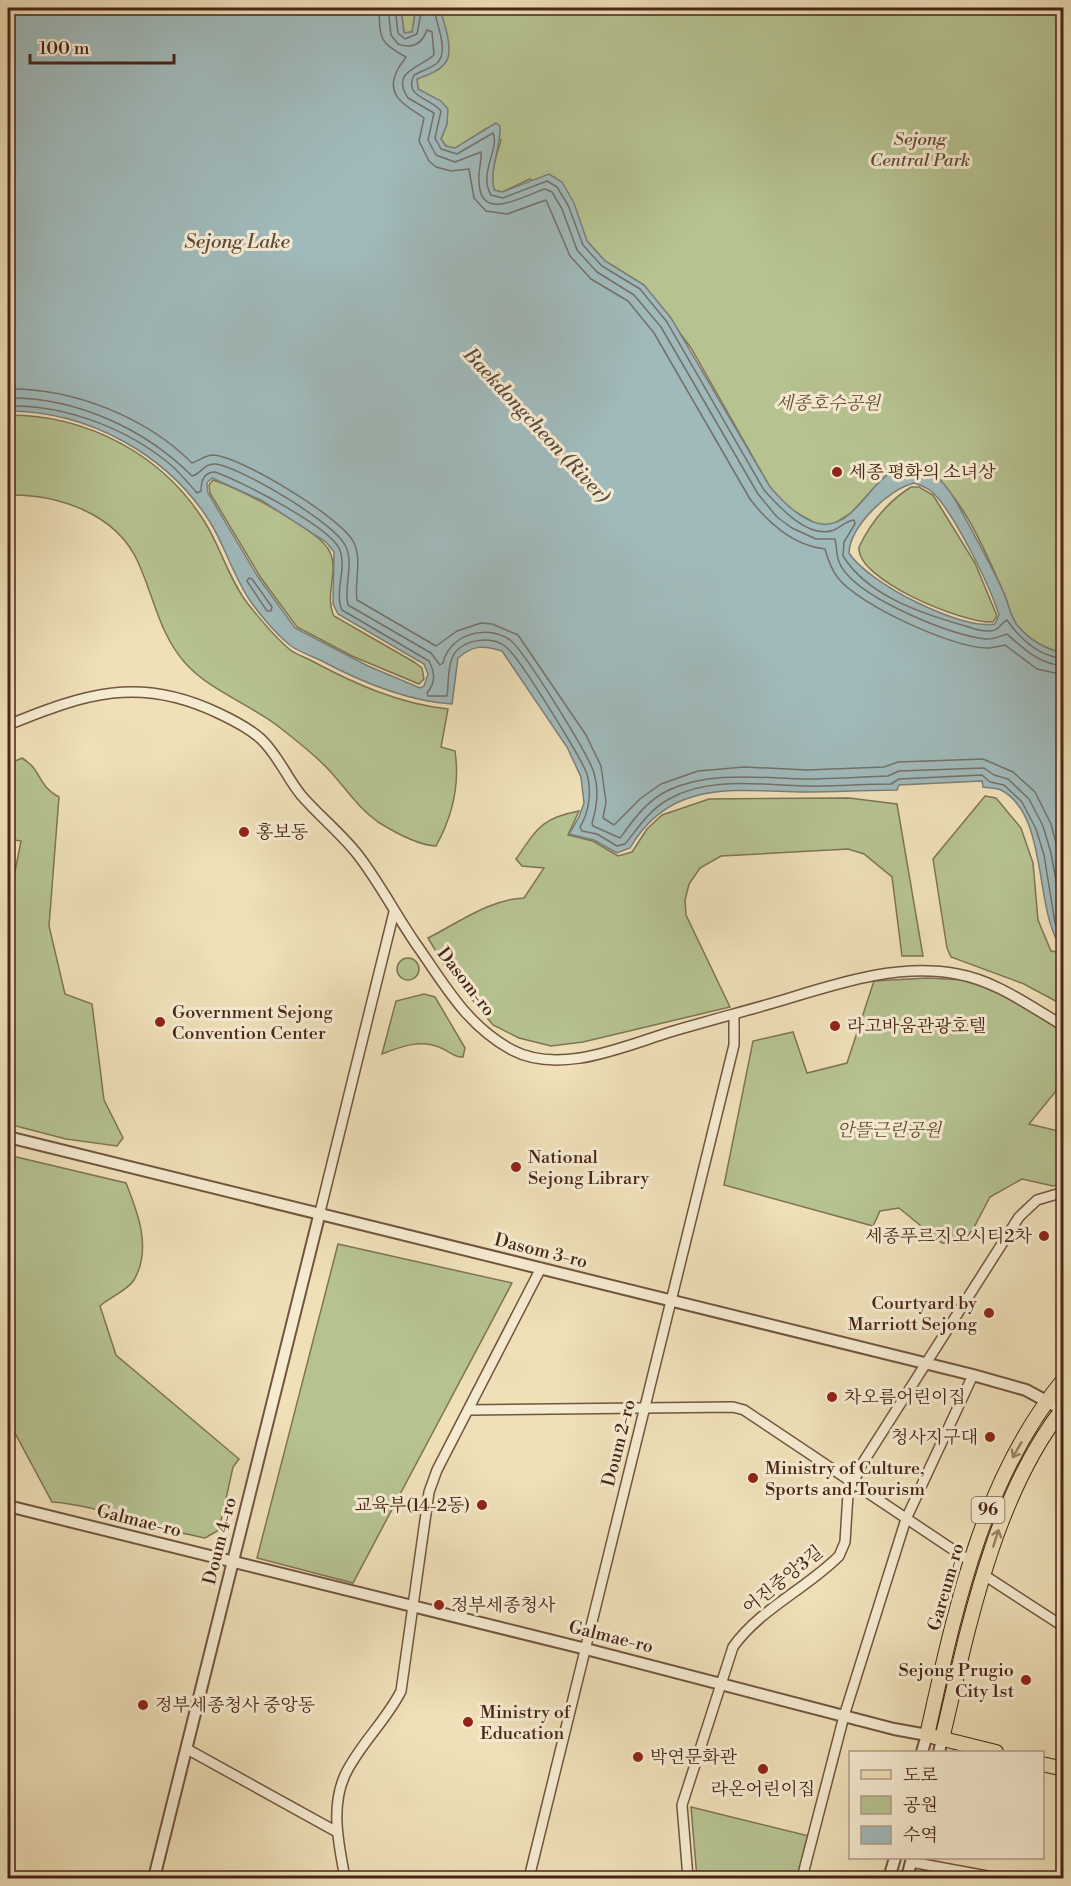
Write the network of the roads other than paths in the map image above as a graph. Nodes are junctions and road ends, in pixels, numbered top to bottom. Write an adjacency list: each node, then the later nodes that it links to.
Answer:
1 (8, 725): 2 (street, Dasom-ro)
2 (394, 912): 3 (street, Dasom-ro); 7 (street)
3 (734, 1015): 4 (street, Dasom-ro); 9 (street, Doum 2-ro)
4 (1064, 1026)
5 (8, 1137): 7 (street, Dasom 3-ro)
6 (1064, 1192): 10 (street, 어진중앙3길)
7 (320, 1212): 8 (street, Dasom 3-ro); 21 (street, Doum 4-ro)
8 (541, 1268): 9 (street, Dasom 3-ro); 15 (street)
9 (671, 1301): 10 (street, Dasom 3-ro); 16 (street, Doum 2-ro)
10 (926, 1364): 11 (street, Dasom 3-ro); 17 (street, 어진중앙3길)
11 (973, 1375): 13 (street, Dasom 3-ro); 19 (street)
12 (1064, 1379): 13 (main road, Gareum-ro / 96)
13 (1047, 1400): 14 (street, Dasom 3-ro); 20 (main road, Gareum-ro / 96, one-way to 20)
14 (1063, 1409): 22 (main road, Gareum-ro / 96, one-way to 14)
15 (469, 1410): 16 (street); 23 (street)
16 (645, 1410): 17 (street); 25 (street, Doum 2-ro)
17 (852, 1482): 19 (street); 26 (street, 어진중앙3길)
18 (8, 1506): 21 (street, Galmae-ro)
19 (906, 1519): 20 (street); 27 (street)
20 (970, 1561): 28 (main road, Gareum-ro / 96)
21 (231, 1563): 23 (street, Galmae-ro); 30 (street, Doum 4-ro)
22 (984, 1575): 24 (street); 29 (main road, Gareum-ro / 96)
23 (415, 1606): 25 (street, Galmae-ro); 35 (street)
24 (1064, 1627)
25 (586, 1649): 26 (street, Galmae-ro); 40 (street, Doum 2-ro)
26 (721, 1683): 27 (street, Galmae-ro); 41 (street, 어진중앙3길)
27 (844, 1716): 28 (street, Galmae-ro); 42 (street)
28 (927, 1735): 29 (main road, Galmae-ro); 31 (street, Gareum-ro)
29 (941, 1746): 32 (main road, Galmae-ro)
30 (187, 1749): 35 (street); 38 (street, Doum 4-ro)
31 (922, 1751)
32 (987, 1751)
33 (1044, 1764): 34 (main road)
34 (1064, 1769)
35 (337, 1832): 39 (street)
36 (894, 1859): 43 (street)
37 (912, 1860): 44 (street); 45 (street)
38 (154, 1878)
39 (345, 1878)
40 (529, 1878)
41 (688, 1878)
42 (802, 1878)
43 (889, 1878)
44 (907, 1878)
45 (998, 1878)

